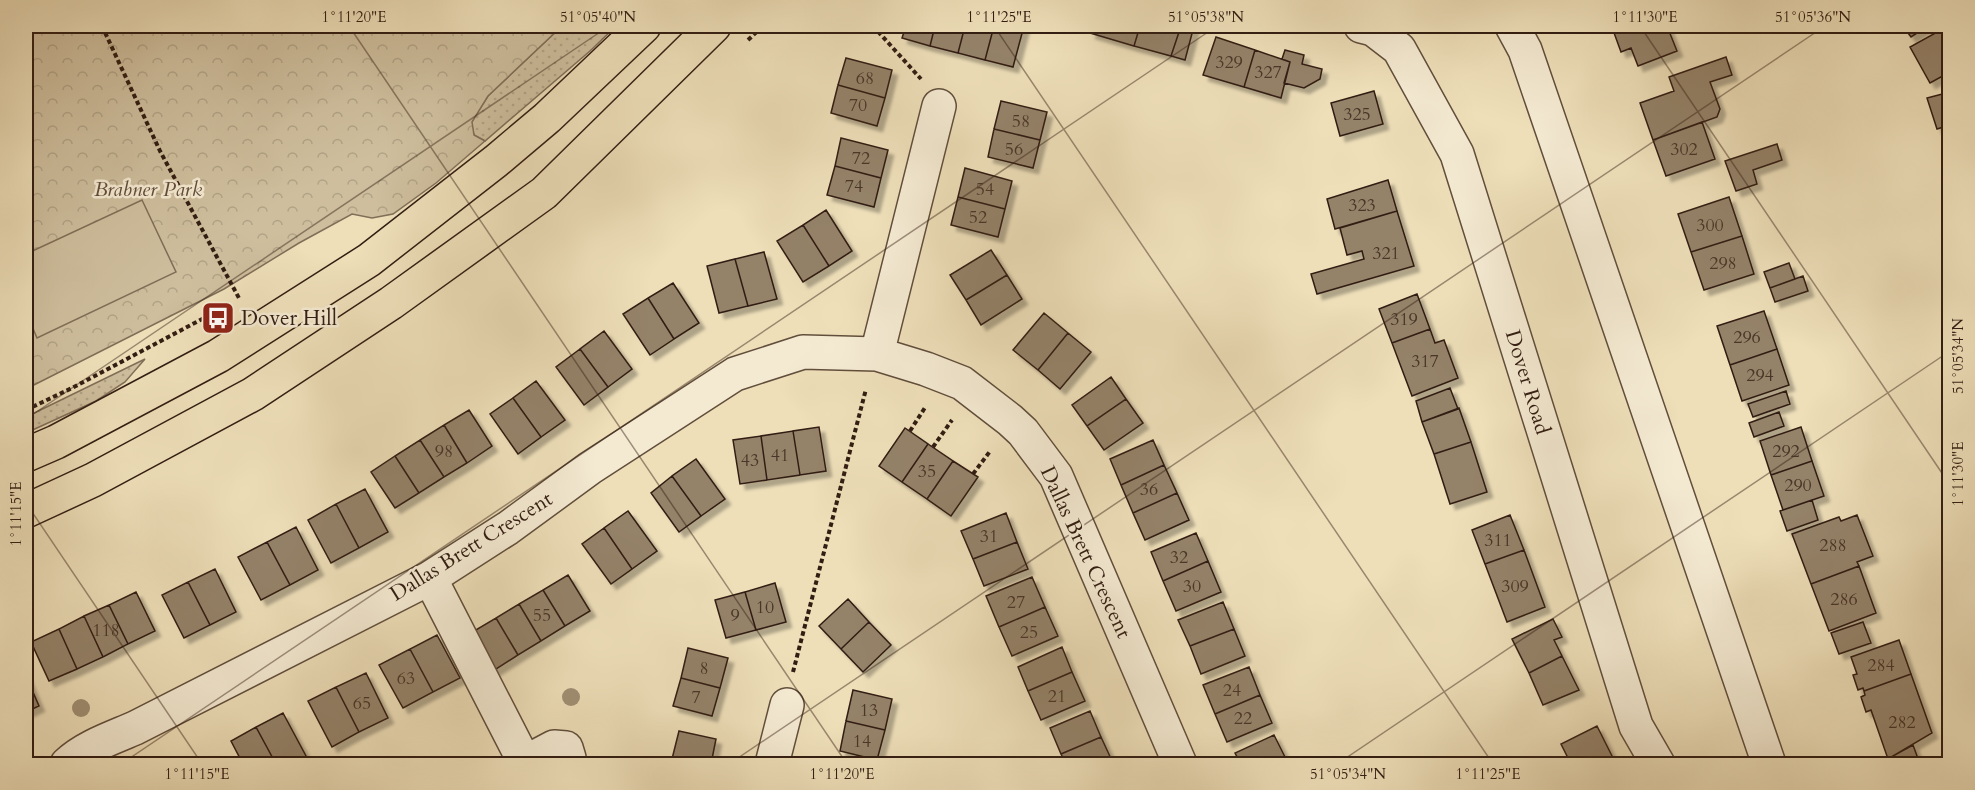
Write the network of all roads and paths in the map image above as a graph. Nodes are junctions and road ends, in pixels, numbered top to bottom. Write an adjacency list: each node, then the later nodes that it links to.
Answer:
1 (102, 26): 10 (path)
2 (644, 26): 10 (main road)
3 (714, 26): 21 (main road)
4 (873, 26): 7 (path)
5 (1361, 26): 29 (street, Dover Road)
6 (1512, 26): 30 (street)
7 (911, 68)
8 (939, 106): 11 (street)
9 (229, 304): 14 (path)
10 (257, 332): 19 (main road)
11 (877, 354): 22 (street, Dallas Brett Crescent); 28 (street, Dallas Brett Crescent)
12 (867, 385): 23 (path)
13 (928, 402): 16 (path)
14 (26, 410)
15 (954, 418): 17 (path)
16 (910, 431)
17 (933, 447)
18 (993, 447): 20 (path)
19 (26, 455)
20 (973, 474)
21 (26, 511)
22 (430, 578): 24 (street); 25 (street, Dallas Brett Crescent)
23 (787, 705): 27 (street)
24 (524, 764): 26 (street)
25 (67, 765)
26 (568, 765)
27 (772, 765)
28 (1180, 765)
29 (1658, 765)
30 (1769, 765)

